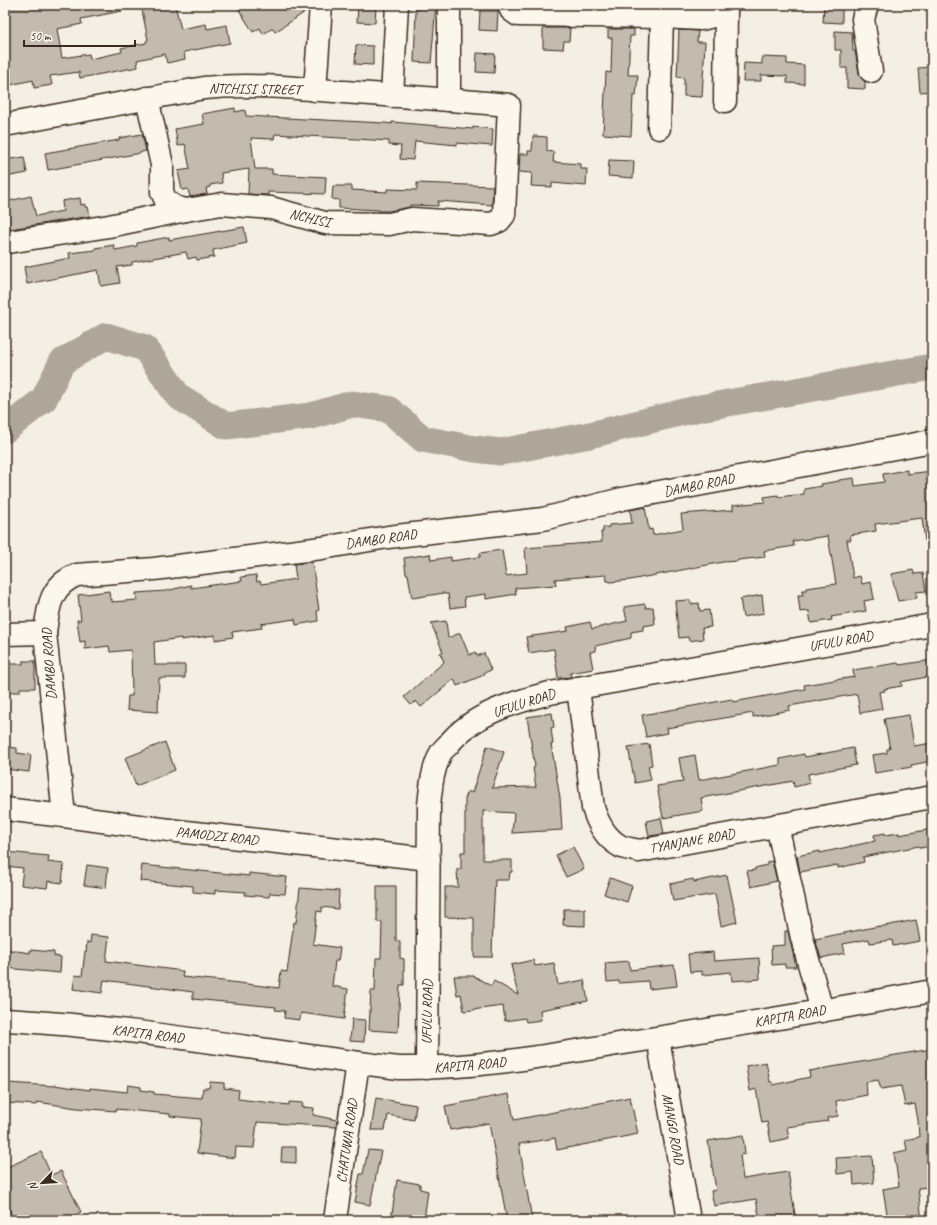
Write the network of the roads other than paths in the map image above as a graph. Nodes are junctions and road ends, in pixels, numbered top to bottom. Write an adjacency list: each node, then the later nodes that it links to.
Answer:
1 (321, 5): 9 (street)
2 (398, 5): 10 (street)
3 (449, 5): 12 (street)
4 (509, 5): 7 (street)
5 (866, 5): 8 (street)
6 (726, 7): 7 (street); 13 (street)
7 (658, 11): 16 (street)
8 (871, 71)
9 (316, 90): 10 (street, NTCHISI STREET); 11 (street, NTCHISI STREET)
10 (392, 96): 12 (street, NTCHISI STREET)
11 (147, 98): 15 (street, NTCHISI STREET); 17 (street)
12 (449, 100): 14 (street, NTCHISI STREET)
13 (725, 101)
14 (509, 105): 17 (street, NCHISI)
15 (5, 125)
16 (659, 128)
17 (186, 210): 18 (street, NCHISI)
18 (5, 241)
19 (932, 441): 21 (street, DAMBO ROAD)
20 (932, 625): 23 (street, UFULU ROAD)
21 (45, 633): 22 (street); 26 (street, DAMBO ROAD)
22 (5, 634)
23 (578, 688): 27 (street, TYANJANE ROAD); 28 (street, UFULU ROAD)
24 (932, 797): 27 (street, TYANJANE ROAD)
25 (5, 809): 26 (street, PAMODZI ROAD)
26 (64, 816): 28 (street, PAMODZI ROAD)
27 (777, 825): 30 (street)
28 (429, 859): 34 (street, UFULU ROAD)
29 (932, 991): 30 (street, KAPITA ROAD)
30 (822, 1011): 32 (street, KAPITA ROAD)
31 (5, 1020): 33 (street, KAPITA ROAD)
32 (658, 1038): 34 (street, KAPITA ROAD); 36 (street, MANGO ROAD)
33 (358, 1063): 34 (street, KAPITA ROAD); 35 (street, CHATUWA ROAD)
34 (427, 1068)
35 (335, 1220)
36 (689, 1220)

